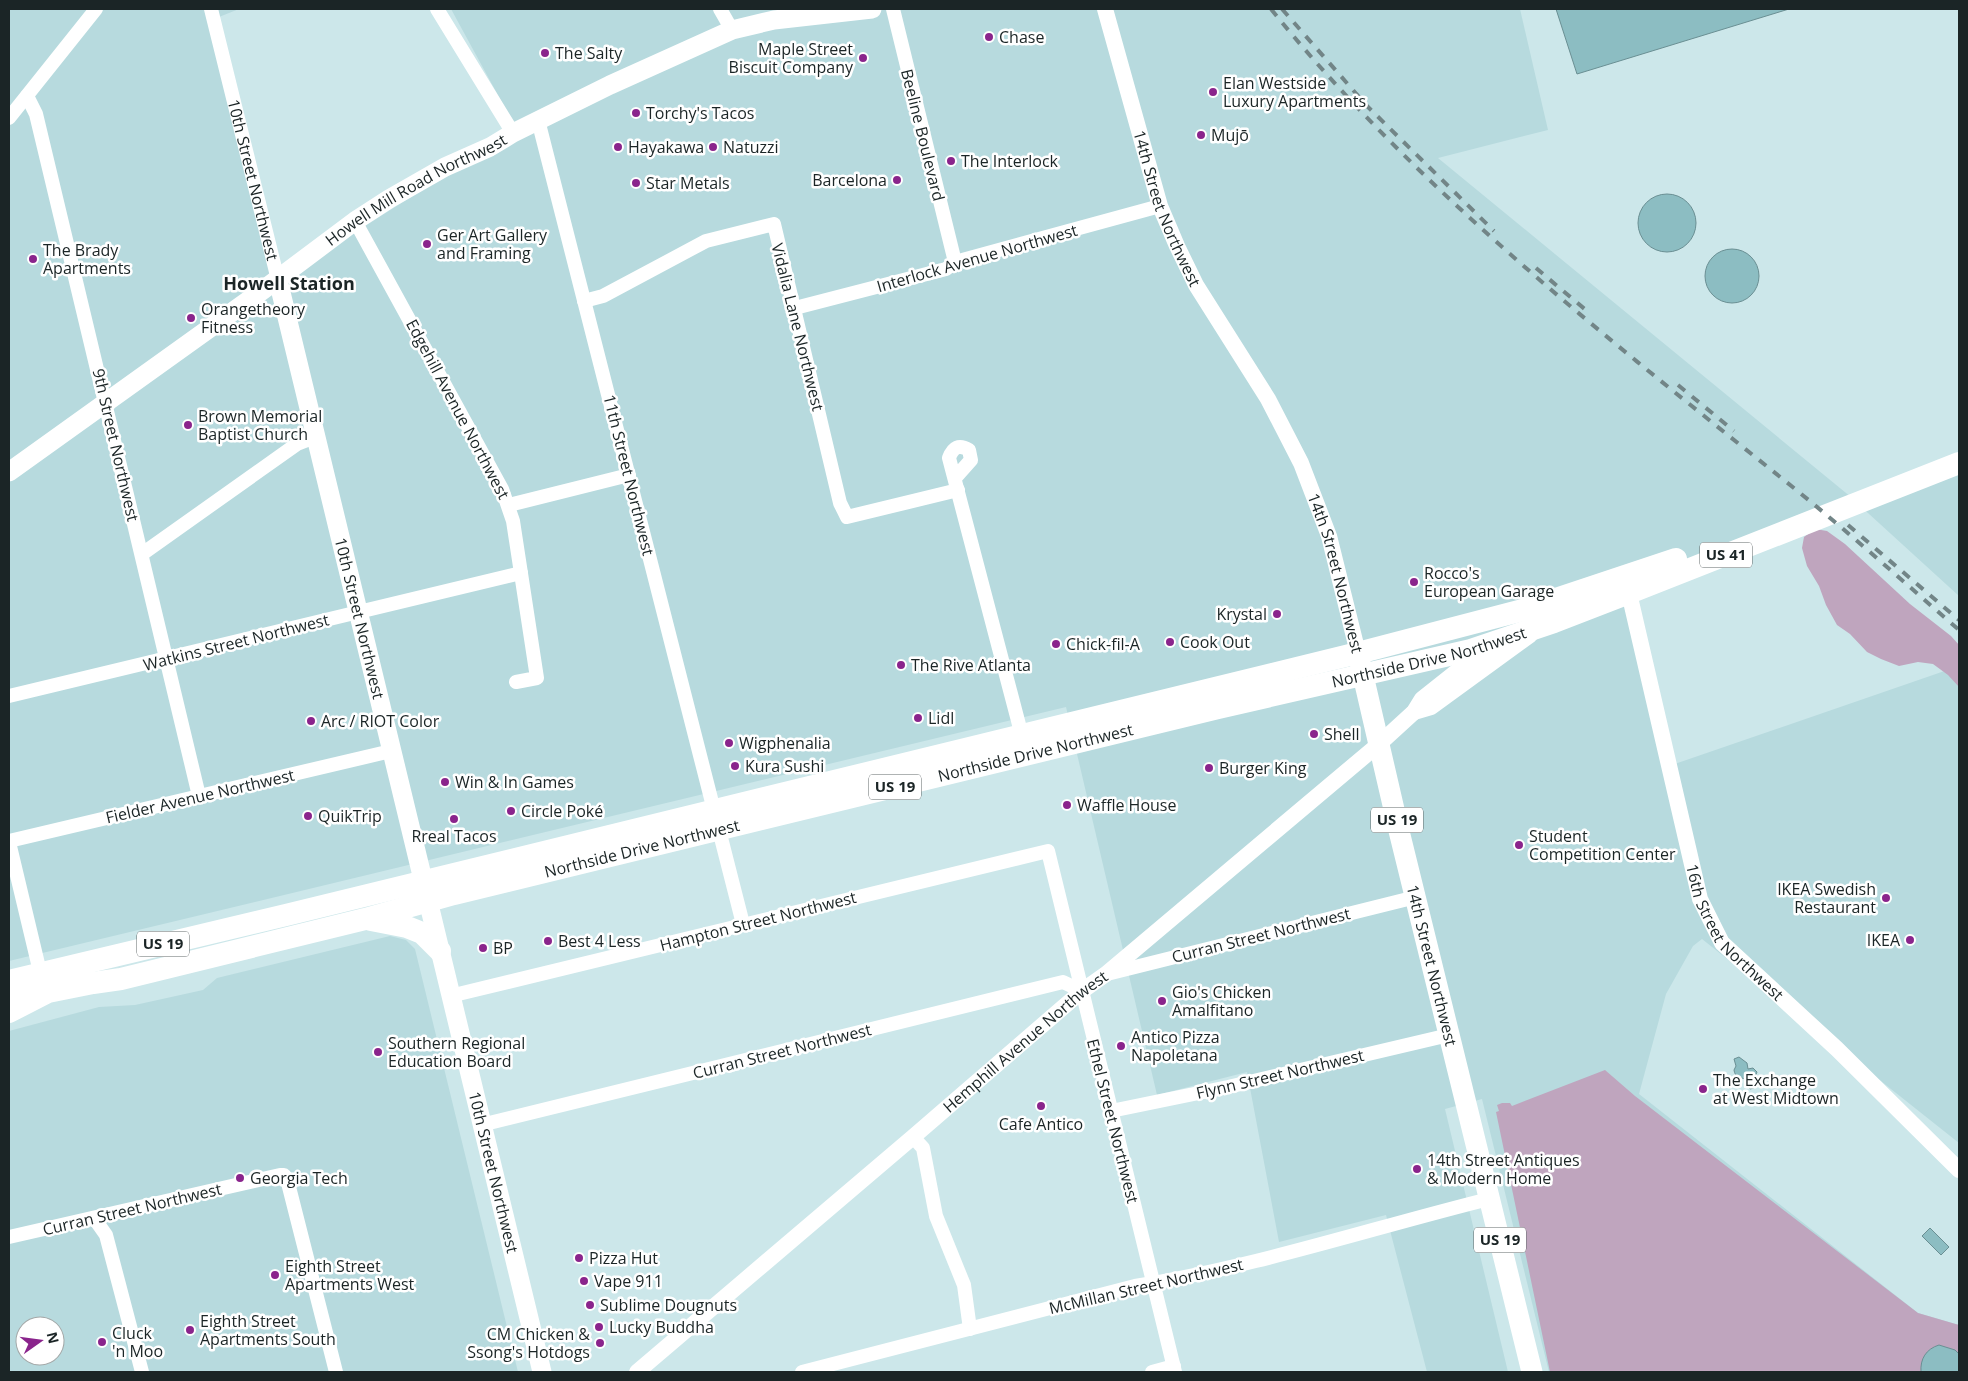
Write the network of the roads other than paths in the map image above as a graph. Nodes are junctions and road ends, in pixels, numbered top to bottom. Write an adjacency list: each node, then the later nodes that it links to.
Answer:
1 (96, 9): 9 (street)
2 (211, 9): 16 (street, 10th Street Northwest)
3 (437, 9): 12 (street)
4 (720, 9): 8 (street)
5 (872, 9): 8 (main road, Howell Mill Road Northwest)
6 (893, 9): 15 (street, Beeline Boulevard)
7 (1105, 9): 13 (street, 14th Street Northwest)
8 (732, 30): 11 (main road, Howell Mill Road Northwest)
9 (27, 96): 10 (street); 19 (street, 9th Street Northwest)
10 (9, 118)
11 (538, 120): 12 (main road, Howell Mill Road Northwest); 17 (street, 11th Street Northwest)
12 (513, 133): 14 (main road, Howell Mill Road Northwest)
13 (1160, 206): 15 (street, Interlock Avenue Northwest); 33 (street, 14th Street Northwest)
14 (354, 221): 16 (main road, Howell Mill Road Northwest); 25 (street, Edgehill Avenue Northwest)
15 (955, 262): 18 (street, Interlock Avenue Northwest)
16 (278, 280): 19 (main road, Howell Mill Road Northwest); 20 (main road, 10th Street Northwest)
17 (584, 301): 18 (street, Vidalia Lane Northwest); 24 (street, 11th Street Northwest)
18 (795, 308): 39 (street, Vidalia Lane Northwest)
19 (106, 404): 23 (main road, Howell Mill Road Northwest); 26 (street, 9th Street Northwest)
20 (315, 437): 26 (street); 30 (main road, 10th Street Northwest)
21 (1959, 451): 29 (highway, Northside Drive Northwest / US 41)
22 (1959, 463): 28 (highway, Northside Drive Northwest / US 41)
23 (9, 472)
24 (629, 475): 25 (street); 44 (street, 11th Street Northwest)
25 (509, 505): 27 (street, Edgehill Avenue Northwest)
26 (142, 554): 34 (street, 9th Street Northwest)
27 (521, 573): 30 (street, Watkins Street Northwest); 36 (street, Edgehill Avenue Northwest)
28 (1629, 593): 31 (highway, Northside Drive Northwest / US 41); 63 (street, 16th Street Northwest)
29 (1523, 610): 32 (street, Hemphill Avenue Northwest); 33 (highway, Northside Drive Northwest / US 41)
30 (357, 612): 34 (street, Watkins Street Northwest); 41 (main road, 10th Street Northwest)
31 (1544, 625): 32 (highway, Northside Drive Northwest / US 41); 38 (street, Hemphill Avenue Northwest)
32 (1492, 643): 35 (highway, Northside Drive Northwest / US 41); 38 (street, Hemphill Avenue Northwest)
33 (1358, 653): 35 (main road, 14th Street Northwest / US 19); 39 (highway, Northside Drive Northwest / US 19)
34 (166, 659): 37 (street, Watkins Street Northwest); 43 (street, 9th Street Northwest)
35 (1363, 676): 40 (main road, 14th Street Northwest / US 19); 42 (highway, Northside Drive Northwest / US 19)
36 (516, 682)
37 (9, 696)
38 (1414, 712): 40 (street, Hemphill Avenue Northwest)
39 (1022, 736): 42 (highway); 44 (highway, Northside Drive Northwest / US 19)
40 (1379, 744): 48 (main road, 14th Street Northwest / US 19); 52 (street, Hemphill Avenue Northwest)
41 (391, 750): 43 (street, Fielder Avenue Northwest); 47 (main road, 10th Street Northwest)
42 (909, 783): 44 (highway, Northside Drive Northwest / US 19)
43 (199, 796): 45 (street, Fielder Avenue Northwest)
44 (718, 820): 47 (highway, Northside Drive Northwest / US 19); 50 (street, 11th Street Northwest)
45 (9, 841): 53 (street)
46 (1052, 870): 50 (street, Hampton Street Northwest); 55 (street, Ethel Street Northwest)
47 (425, 892): 49 (highway, Northside Drive Northwest / US 19); 51 (main road, 10th Street Northwest); 53 (highway, Northside Drive Northwest / US 19)
48 (1416, 897): 52 (street, Curran Street Northwest); 59 (main road, 14th Street Northwest / US 19)
49 (365, 919): 51 (highway); 53 (highway, Northside Drive Northwest / US 19)
50 (743, 924): 56 (street, Hampton Street Northwest)
51 (440, 951): 56 (main road, 10th Street Northwest)
52 (1106, 974): 55 (street, Hemphill Avenue Northwest)
53 (31, 980): 54 (street); 57 (street); 58 (highway, Northside Drive Northwest / US 19)
54 (9, 990)
55 (1082, 991): 60 (street, Ethel Street Northwest); 61 (street, Curran Street Northwest); 62 (street, Hemphill Avenue Northwest)
56 (450, 996): 61 (main road, 10th Street Northwest)
57 (9, 998)
58 (9, 1012)
59 (1449, 1035): 60 (street, Flynn Street Northwest); 64 (main road, 14th Street Northwest / US 19)
60 (1111, 1111): 67 (street, Ethel Street Northwest)
61 (481, 1125): 73 (main road, 10th Street Northwest)
62 (913, 1137): 68 (street); 74 (street, Hemphill Avenue Northwest)
63 (1959, 1170)
64 (1489, 1199): 67 (street, McMillan Street Northwest); 77 (main road, 14th Street Northwest / US 19)
65 (94, 1218): 66 (street, Curran Street Northwest); 71 (street); 72 (street, Curran Street Northwest)
66 (9, 1237)
67 (1153, 1284): 68 (street, McMillan Street Northwest); 70 (street, Ethel Street Northwest)
68 (970, 1329): 69 (street, McMillan Street Northwest)
69 (833, 1368): 75 (street, McMillan Street Northwest)
70 (1174, 1369): 76 (street)
71 (142, 1372)
72 (336, 1372)
73 (542, 1372)
74 (637, 1372)
75 (802, 1372)
76 (1152, 1372)
77 (1532, 1372)

